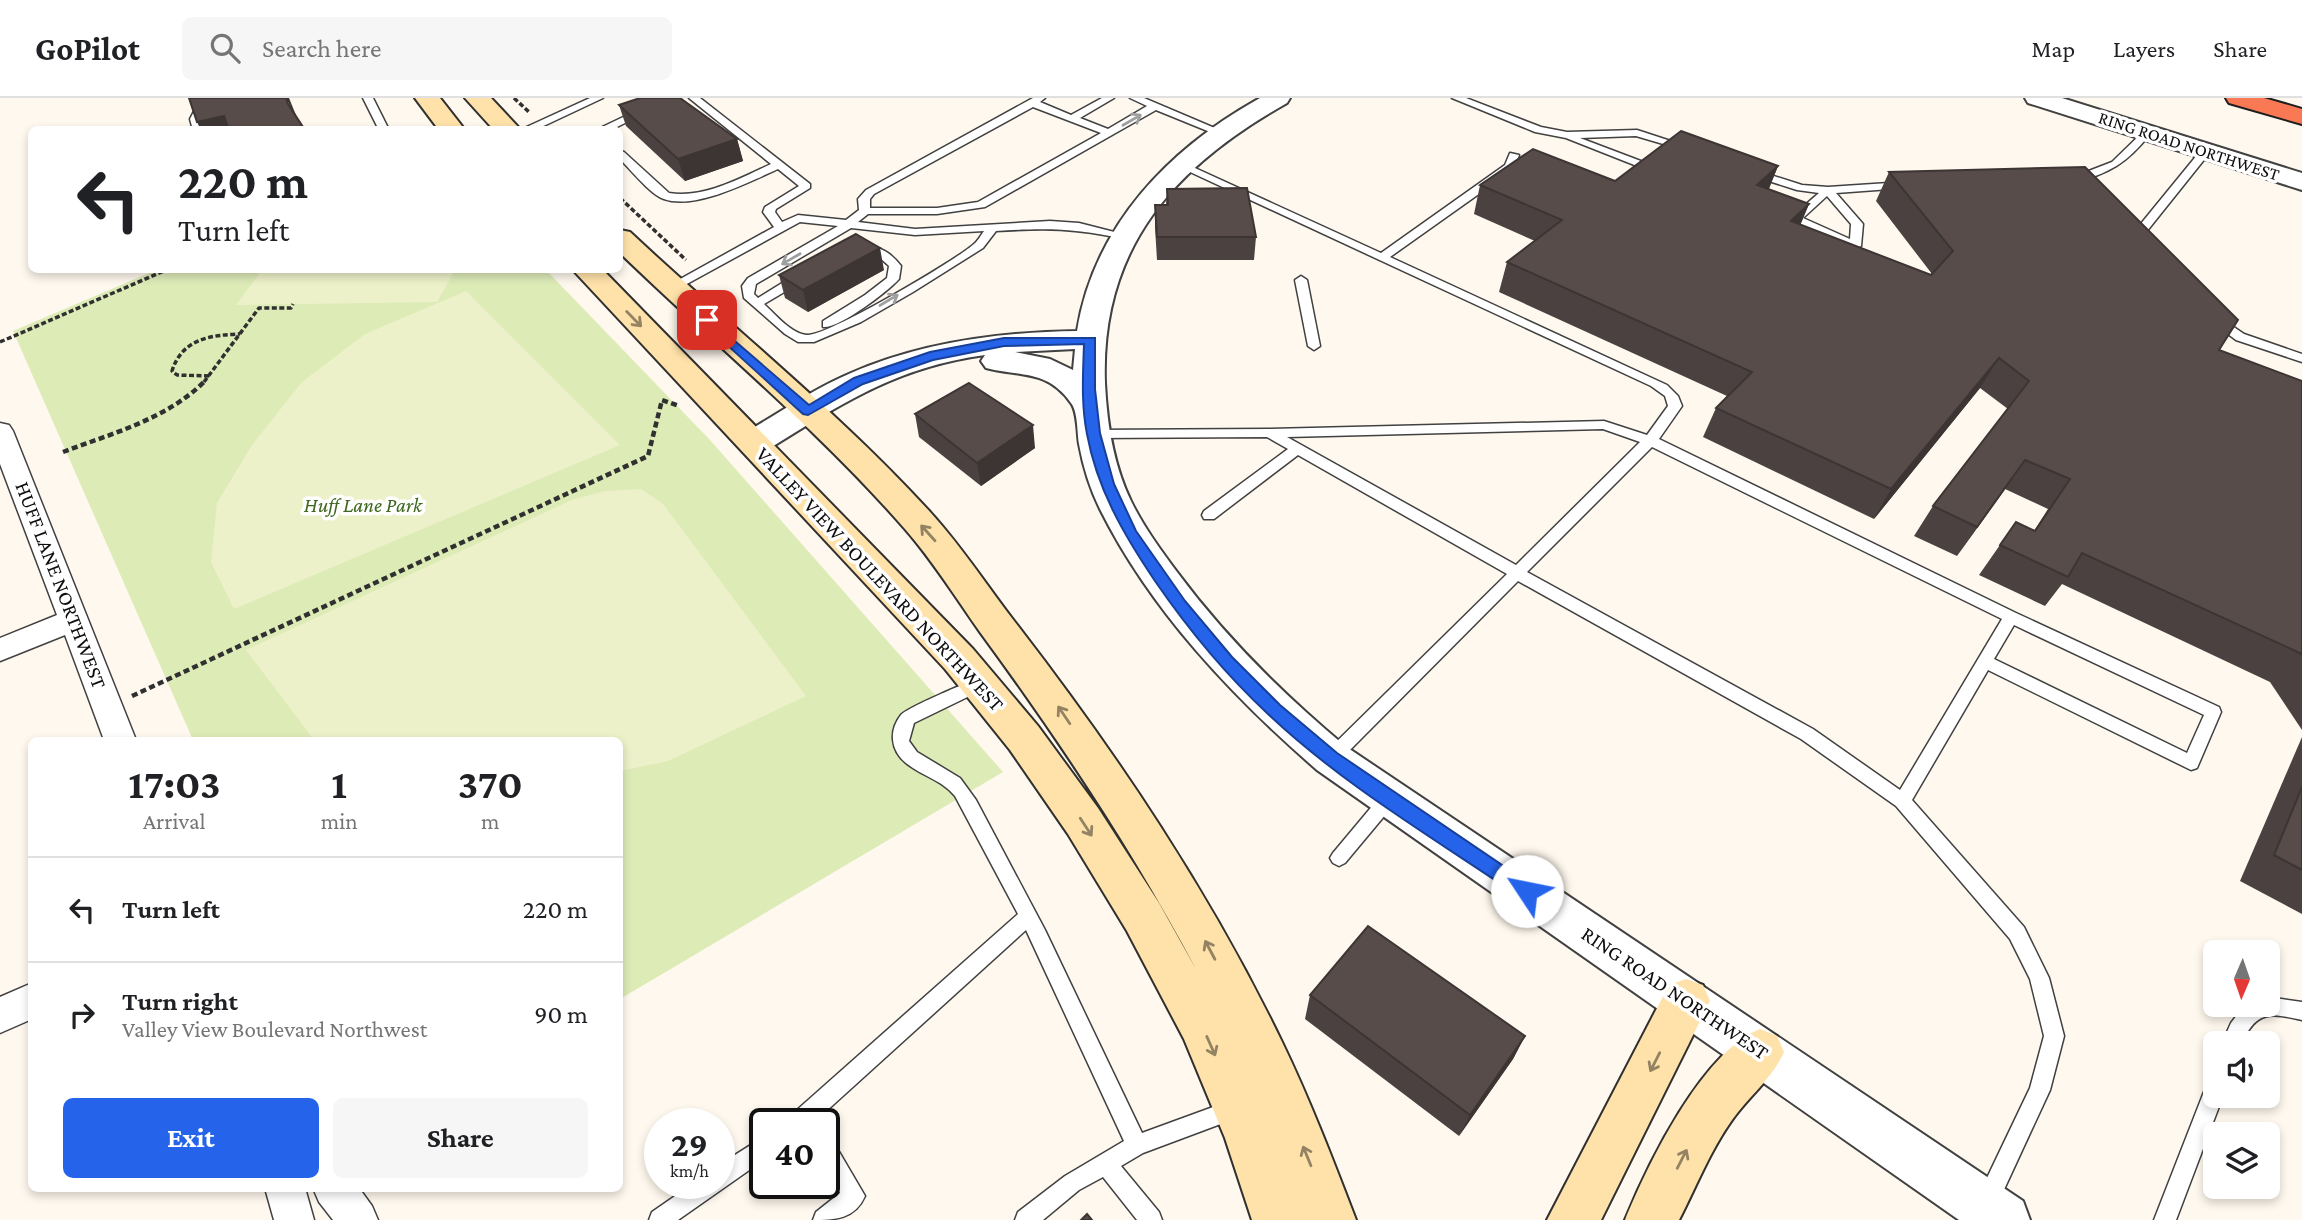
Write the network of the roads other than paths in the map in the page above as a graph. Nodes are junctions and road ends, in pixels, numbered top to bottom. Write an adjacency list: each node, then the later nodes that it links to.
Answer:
1 (206, 98): 20 (lane)
2 (368, 98): 21 (lane)
3 (428, 98): 22 (main road)
4 (452, 98): 23 (main road)
5 (477, 98): 24 (main road)
6 (598, 98): 25 (lane)
7 (694, 98): 16 (lane)
8 (1109, 98): 18 (lane)
9 (1135, 98): 15 (lane)
10 (1278, 98): 28 (street, RING ROAD NORTHWEST)
11 (1457, 98): 31 (lane)
12 (2037, 98): 29 (street, RING ROAD NORTHWEST)
13 (2238, 98): 17 (highway)
14 (1036, 100): 18 (lane); 44 (lane)
15 (1155, 106): 28 (lane); 30 (lane, one-way to 15)
16 (716, 116): 19 (lane); 36 (lane)
17 (2302, 117)
18 (1072, 118): 30 (lane)
19 (702, 120)
20 (197, 126)
21 (382, 126)
22 (446, 126)
23 (476, 126)
24 (505, 126)
25 (533, 126)
26 (601, 126): 27 (lane)
27 (610, 126)
28 (1219, 132): 37 (street, RING ROAD NORTHWEST)
29 (2146, 132): 33 (street, RING ROAD NORTHWEST); 40 (lane)
30 (1109, 133): 44 (lane)
31 (1559, 134): 32 (lane); 38 (lane)
32 (1695, 151)
33 (2206, 151): 41 (street, RING ROAD NORTHWEST); 51 (lane)
34 (1514, 155): 52 (lane)
35 (623, 158): 36 (lane)
36 (778, 165): 46 (lane)
37 (1180, 165): 48 (street, RING ROAD NORTHWEST); 52 (lane)
38 (1642, 165)
39 (1745, 170): 43 (lane)
40 (2067, 180)
41 (2302, 181)
42 (1914, 185): 43 (lane)
43 (1828, 190): 43 (lane)
44 (865, 211): 45 (lane)
45 (850, 224): 46 (lane); 47 (lane); 58 (lane, one-way to 58)
46 (779, 226): 56 (lane)
47 (993, 227): 48 (lane); 60 (lane, one-way to 47)
48 (1124, 236): 57 (street, RING ROAD NORTHWEST)
49 (623, 241): 56 (main road)
50 (849, 250): 60 (lane)
51 (2156, 256)
52 (1381, 258): 70 (lane)
53 (590, 273): 71 (main road, VALLEY VIEW BOULEVARD NORTHWEST, one-way to 71)
54 (808, 273): 58 (lane)
55 (1300, 279): 62 (lane)
56 (670, 288): 66 (main road)
57 (1098, 302): 61 (street); 63 (street, RING ROAD NORTHWEST)
58 (757, 303): 60 (lane)
59 (2204, 306): 64 (lane)
60 (800, 339)
61 (1012, 342): 63 (street); 66 (street)
62 (1314, 346)
63 (1090, 348): 65 (street); 67 (street, RING ROAD NORTHWEST)
64 (2302, 358)
65 (984, 361): 66 (street); 67 (street)
66 (813, 416): 71 (street); 85 (main road, one-way to 66)
67 (1092, 419): 69 (lane); 81 (street, RING ROAD NORTHWEST)
68 (0, 431): 76 (street, HUFF LANE NORTHWEST)
69 (1269, 433): 70 (lane); 72 (lane)
70 (1651, 441): 74 (lane); 75 (lane)
71 (755, 442): 79 (main road, VALLEY VIEW BOULEVARD NORTHWEST)
72 (1297, 449): 73 (lane); 74 (lane)
73 (1209, 515)
74 (1517, 573): 81 (lane); 83 (lane)
75 (2011, 617): 78 (lane); 78 (lane)
76 (75, 619): 77 (street); 80 (street, HUFF LANE NORTHWEST)
77 (0, 650)
78 (1985, 662): 83 (lane)
79 (980, 684): 85 (main road); 86 (lane); 94 (main road, VALLEY VIEW BOULEVARD NORTHWEST, one-way to 94)
80 (119, 737)
81 (1331, 758): 82 (street, RING ROAD NORTHWEST)
82 (1390, 797): 84 (lane); 87 (street, RING ROAD NORTHWEST)
83 (1902, 801): 102 (lane)
84 (1339, 858)
85 (1158, 862): 110 (main road, one-way to 85)
86 (1028, 917): 93 (lane); 96 (lane)
87 (1686, 1001): 92 (street, RING ROAD NORTHWEST); 111 (main road, one-way to 111)
88 (28, 1002): 90 (street)
89 (2302, 1011): 91 (lane)
90 (0, 1016)
91 (2236, 1031)
92 (1760, 1052): 102 (street, RING ROAD NORTHWEST); 112 (main road, one-way to 92)
93 (819, 1108)
94 (1238, 1108): 96 (lane); 109 (main road, VALLEY VIEW BOULEVARD NORTHWEST)
95 (2208, 1108): 113 (lane)
96 (1137, 1145): 97 (lane)
97 (1105, 1163): 107 (lane); 108 (lane)
98 (840, 1172): 106 (lane)
99 (286, 1192): 103 (street)
100 (336, 1192): 104 (street)
101 (690, 1199): 105 (lane)
102 (1995, 1213)
103 (295, 1220)
104 (358, 1220)
105 (660, 1220)
106 (824, 1220)
107 (1026, 1220)
108 (1151, 1220)
109 (1278, 1220)
110 (1329, 1220)
111 (1573, 1220)
112 (1651, 1220)
113 (2165, 1220)

